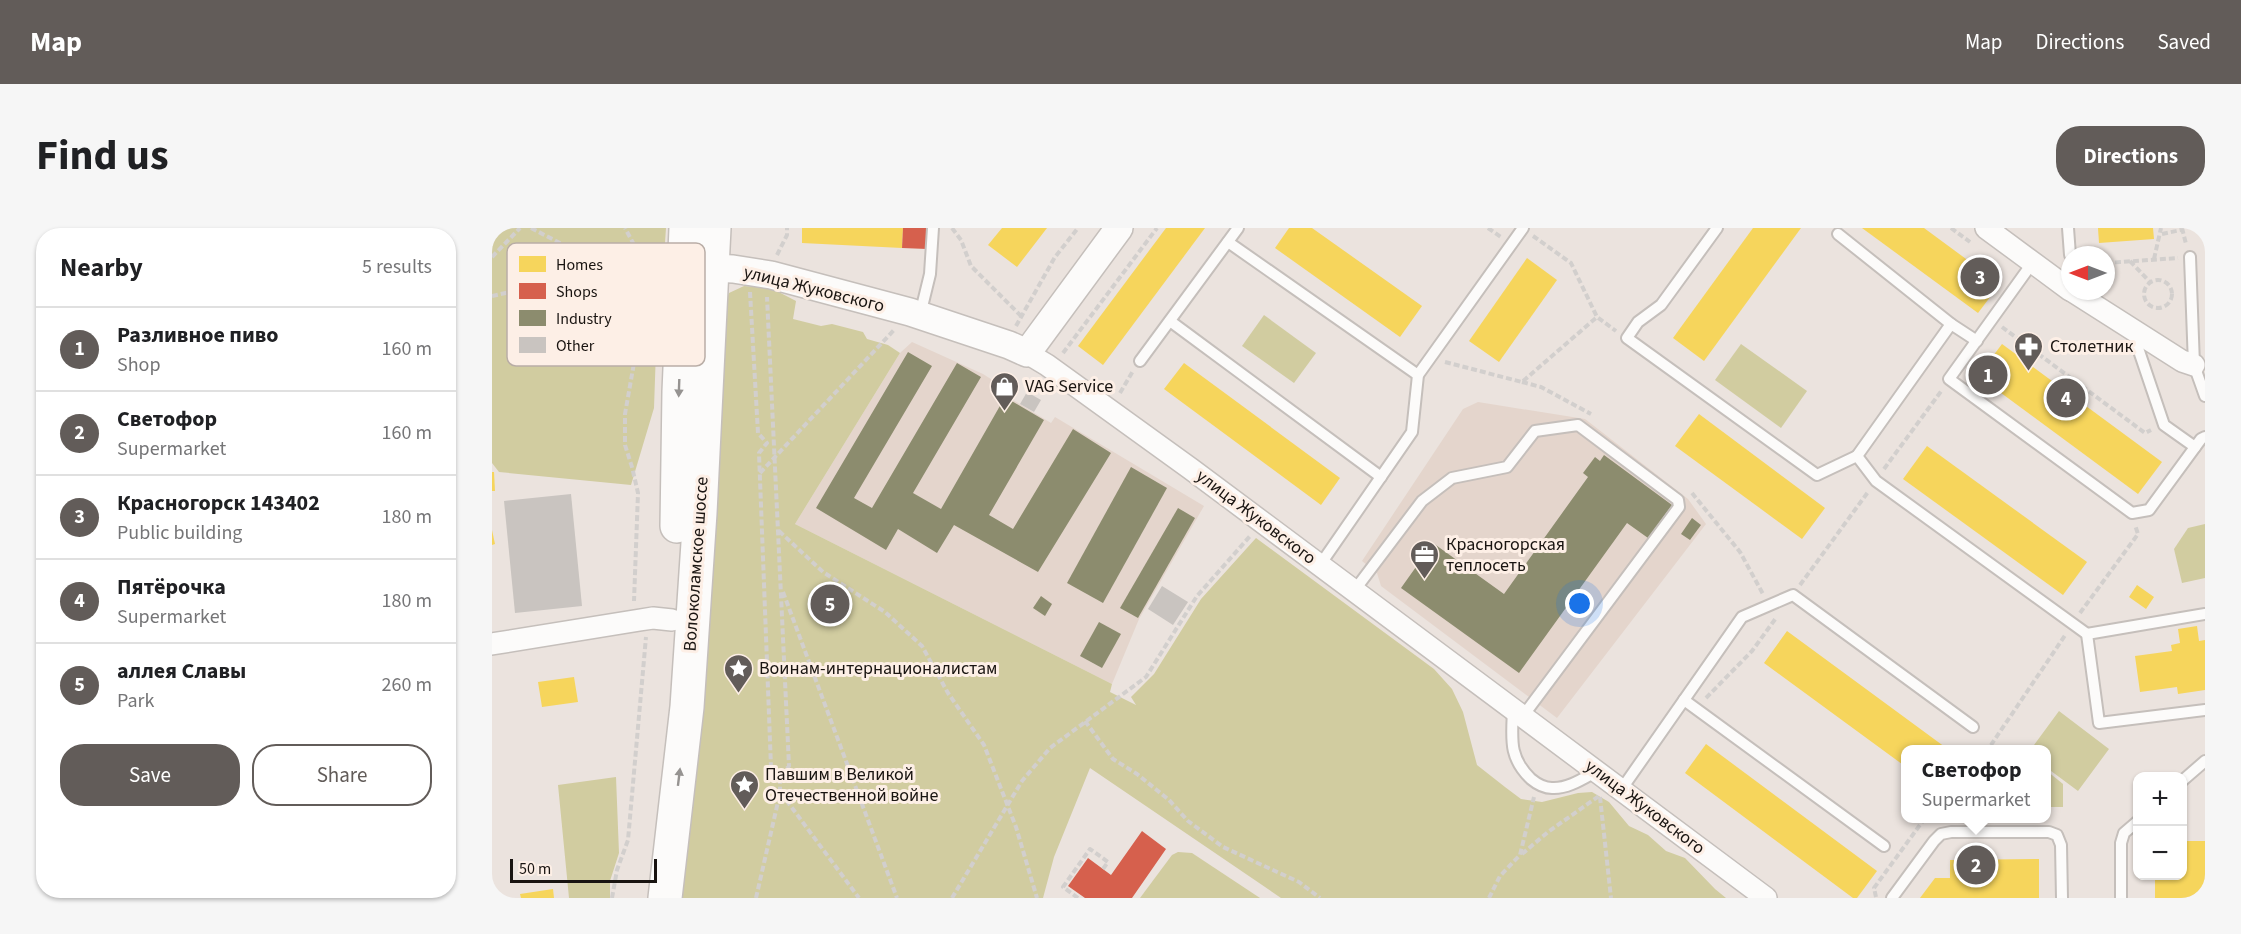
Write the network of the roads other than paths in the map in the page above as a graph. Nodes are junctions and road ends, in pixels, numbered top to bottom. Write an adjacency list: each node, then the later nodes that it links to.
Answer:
1 (686, 228): 12 (main road, Волоколамское шоссе)
2 (714, 228): 14 (main road, Волоколамское шоссе)
3 (933, 228): 20 (lane)
4 (1119, 228): 25 (street)
5 (1238, 228): 11 (lane)
6 (1523, 228): 30 (lane)
7 (1717, 228): 34 (lane)
8 (1986, 228): 16 (street)
9 (2068, 228): 13 (lane)
10 (1838, 234): 22 (lane)
11 (1228, 242): 21 (lane); 30 (lane)
12 (691, 243)
13 (2069, 246)
14 (705, 250)
15 (2190, 257): 27 (lane)
16 (2033, 262): 18 (street); 24 (lane)
17 (705, 268): 20 (street, улица Жуковского)
18 (2061, 283)
19 (2087, 300): 23 (street)
20 (920, 315): 25 (street, улица Жуковского)
21 (1170, 321): 26 (lane); 35 (lane)
22 (1951, 324): 24 (lane); 34 (lane)
23 (2143, 335): 27 (street); 33 (lane)
24 (1977, 340): 33 (lane)
25 (1027, 353): 36 (street, улица Жуковского)
26 (1140, 361)
27 (2199, 364): 31 (lane)
28 (683, 366): 39 (main road, Волоколамское шоссе, one-way to 39)
29 (699, 366): 52 (main road, Волоколамское шоссе, one-way to 29)
30 (1418, 375): 35 (lane)
31 (2205, 396)
32 (2205, 437): 33 (lane)
33 (2195, 447)
34 (1857, 456): 40 (lane)
35 (1381, 477): 36 (lane)
36 (1320, 566): 37 (street, улица Жуковского)
37 (1354, 591): 44 (street, улица Жуковского); 44 (lane)
38 (2205, 614): 40 (lane)
39 (672, 620): 41 (street); 51 (main road, Волоколамское шоссе)
40 (2087, 634): 43 (lane)
41 (492, 644)
42 (1684, 700): 45 (lane); 48 (lane); 50 (lane)
43 (2205, 710)
44 (1518, 712): 48 (street, улица Жуковского); 48 (lane)
45 (1973, 727)
46 (2205, 761): 47 (lane)
47 (2187, 777)
48 (1606, 783): 53 (street, улица Жуковского)
49 (2133, 825): 56 (lane)
50 (1884, 846)
51 (644, 898)
52 (664, 898)
53 (1766, 898)
54 (1892, 898): 55 (lane)
55 (2062, 898)
56 (2121, 898)

